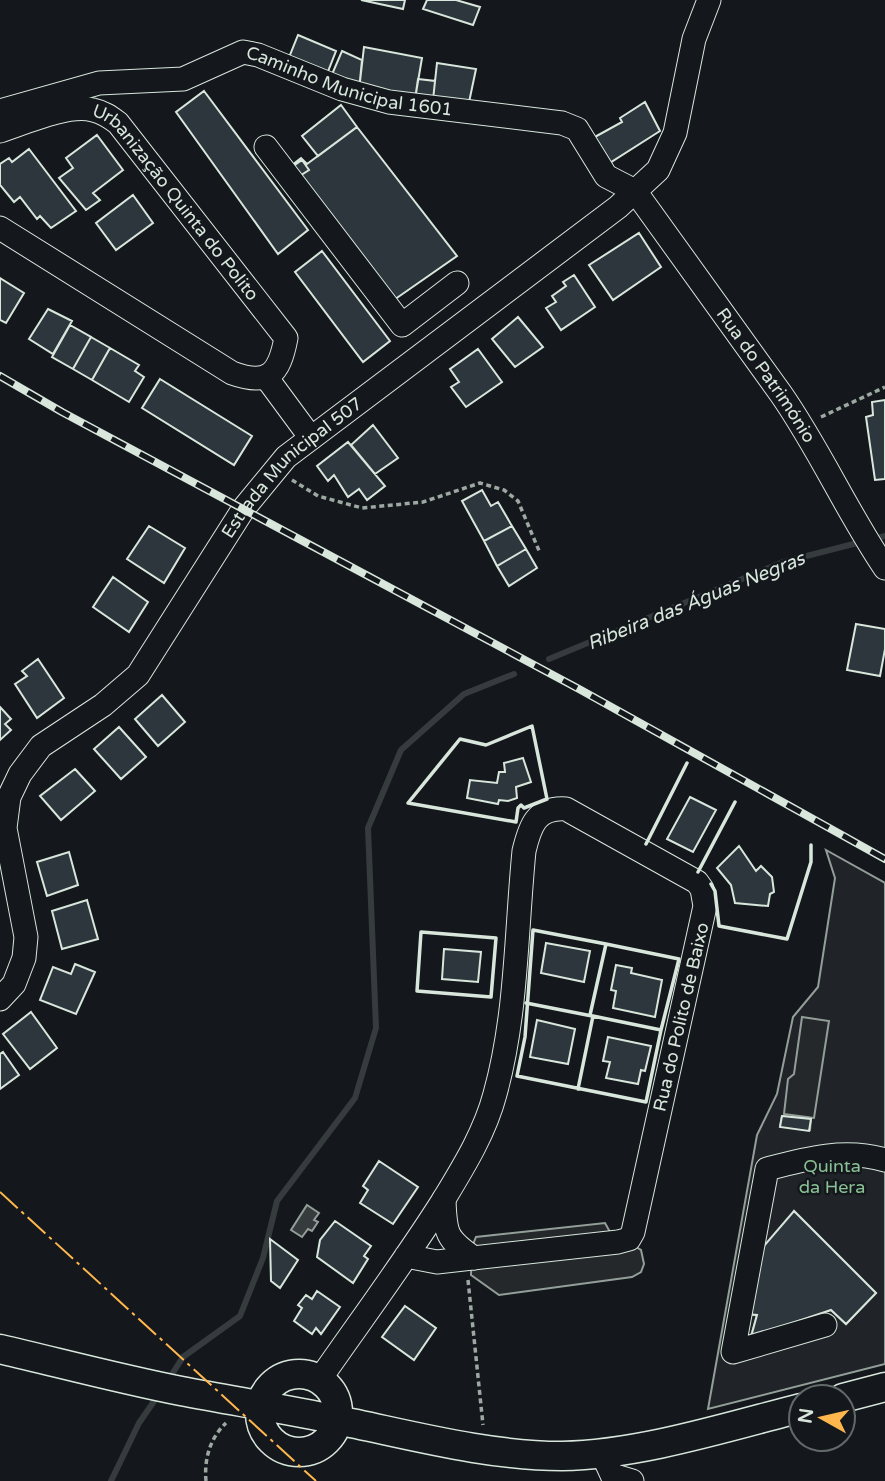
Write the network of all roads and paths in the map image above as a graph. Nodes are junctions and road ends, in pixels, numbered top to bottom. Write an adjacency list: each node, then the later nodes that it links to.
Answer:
1 (709, 0): 5 (street, Estrada Municipal 507)
2 (0, 111): 5 (street, Caminho Municipal 1601)
3 (0, 131): 10 (street, Urbanização Quinta do Polito)
4 (266, 147): 8 (street)
5 (635, 191): 9 (street, Estrada Municipal 507); 12 (street, Rua do Património)
6 (0, 228): 10 (street)
7 (457, 283): 8 (street)
8 (418, 313): 9 (street)
9 (439, 341): 13 (street, Estrada Municipal 507)
10 (266, 377): 13 (street)
11 (885, 387): 12 (path)
12 (803, 426): 16 (street, Rua do Património)
13 (311, 438): 14 (street, Estrada Municipal 507)
14 (275, 470): 15 (path); 17 (street, Estrada Municipal 507)
15 (540, 553)
16 (885, 568)
17 (0, 999)
18 (885, 1160): 22 (street)
19 (444, 1199): 20 (street, Rua do Polito de Baixo); 21 (street); 21 (street, Rua do Polito de Baixo)
20 (406, 1256): 21 (street, Rua do Polito de Baixo); 24 (street, Rua do Polito de Baixo)
21 (470, 1258): 30 (path)
22 (825, 1325)
23 (0, 1349): 27 (main road)
24 (320, 1379): 27 (main road); 29 (main road)
25 (885, 1387): 26 (main road)
26 (857, 1394)
27 (248, 1402): 29 (main road); 29 (main road); 32 (path)
28 (787, 1412): 31 (main road)
29 (338, 1420): 30 (main road)
30 (485, 1448): 31 (main road)
31 (602, 1453): 33 (street)
32 (206, 1481)
33 (632, 1481)

